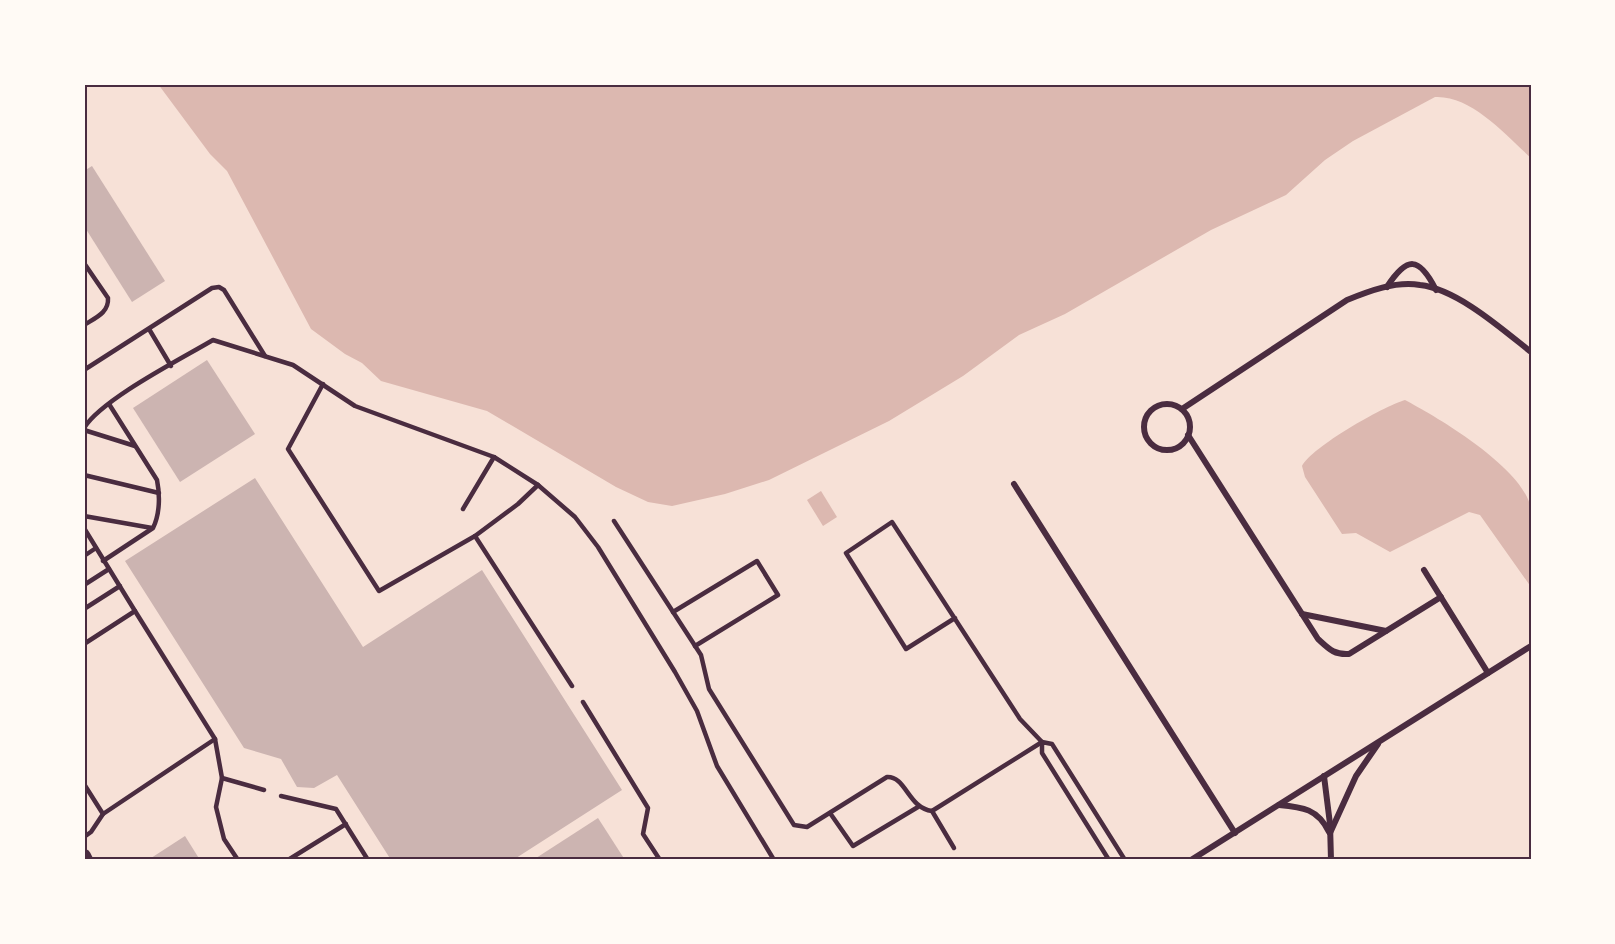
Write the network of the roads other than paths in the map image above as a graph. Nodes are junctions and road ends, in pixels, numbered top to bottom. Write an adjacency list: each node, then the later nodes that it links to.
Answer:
1 (84, 263): 4 (lane)
2 (1387, 288): 3 (street); 3 (street); 12 (street)
3 (1436, 290): 6 (street)
4 (84, 326)
5 (149, 328): 7 (lane); 8 (lane); 9 (lane)
6 (1531, 352)
7 (265, 356): 8 (lane); 10 (lane)
8 (171, 366): 11 (lane)
9 (84, 370)
10 (323, 384): 16 (lane); 26 (lane)
11 (109, 404): 13 (lane); 15 (lane)
12 (1182, 409): 14 (street); 14 (street)
13 (84, 429): 15 (lane)
14 (1188, 435): 38 (street)
15 (135, 446): 20 (lane)
16 (494, 457): 19 (lane); 21 (lane)
17 (84, 475): 20 (lane)
18 (1014, 484): 61 (street)
19 (538, 485): 26 (lane); 69 (lane)
20 (159, 493): 25 (lane)
21 (463, 509)
22 (84, 516): 25 (lane)
23 (614, 522): 37 (lane)
24 (84, 528): 27 (lane)
25 (153, 528): 29 (lane)
26 (475, 536): 45 (lane)
27 (96, 548): 28 (lane); 29 (lane)
28 (84, 556)
29 (103, 561): 30 (lane)
30 (109, 570): 32 (lane); 33 (lane)
31 (1424, 570): 34 (street)
32 (84, 585)
33 (120, 586): 35 (lane); 36 (lane)
34 (1441, 597): 40 (street); 44 (street)
35 (84, 609)
36 (135, 611): 41 (lane); 47 (lane)
37 (673, 612): 42 (lane); 42 (lane)
38 (1302, 614): 40 (street); 40 (street)
39 (955, 618): 39 (lane); 49 (lane)
40 (1387, 631)
41 (84, 644)
42 (695, 646): 58 (lane)
43 (1531, 646): 44 (street)
44 (1488, 674): 48 (street)
45 (572, 686)
46 (583, 702): 68 (lane)
47 (215, 739): 51 (lane); 59 (lane)
48 (1380, 741): 50 (street); 62 (street)
49 (1042, 742): 57 (lane); 70 (lane); 71 (lane)
50 (1324, 776): 55 (street); 62 (street)
51 (222, 778): 53 (lane); 65 (lane)
52 (84, 784): 59 (lane)
53 (264, 790)
54 (281, 796): 60 (lane)
55 (1278, 805): 61 (street); 62 (street)
56 (918, 807): 57 (lane); 58 (lane); 58 (lane)
57 (932, 811): 64 (lane)
58 (830, 813)
59 (103, 814): 63 (lane)
60 (346, 824): 66 (lane); 67 (lane)
61 (1235, 833): 72 (street)
62 (1330, 833): 73 (street)
63 (84, 837)
64 (954, 848)
65 (238, 860)
66 (288, 860)
67 (368, 860)
68 (660, 860)
69 (774, 860)
70 (1109, 860)
71 (1125, 860)
72 (1191, 860)
73 (1331, 860)

